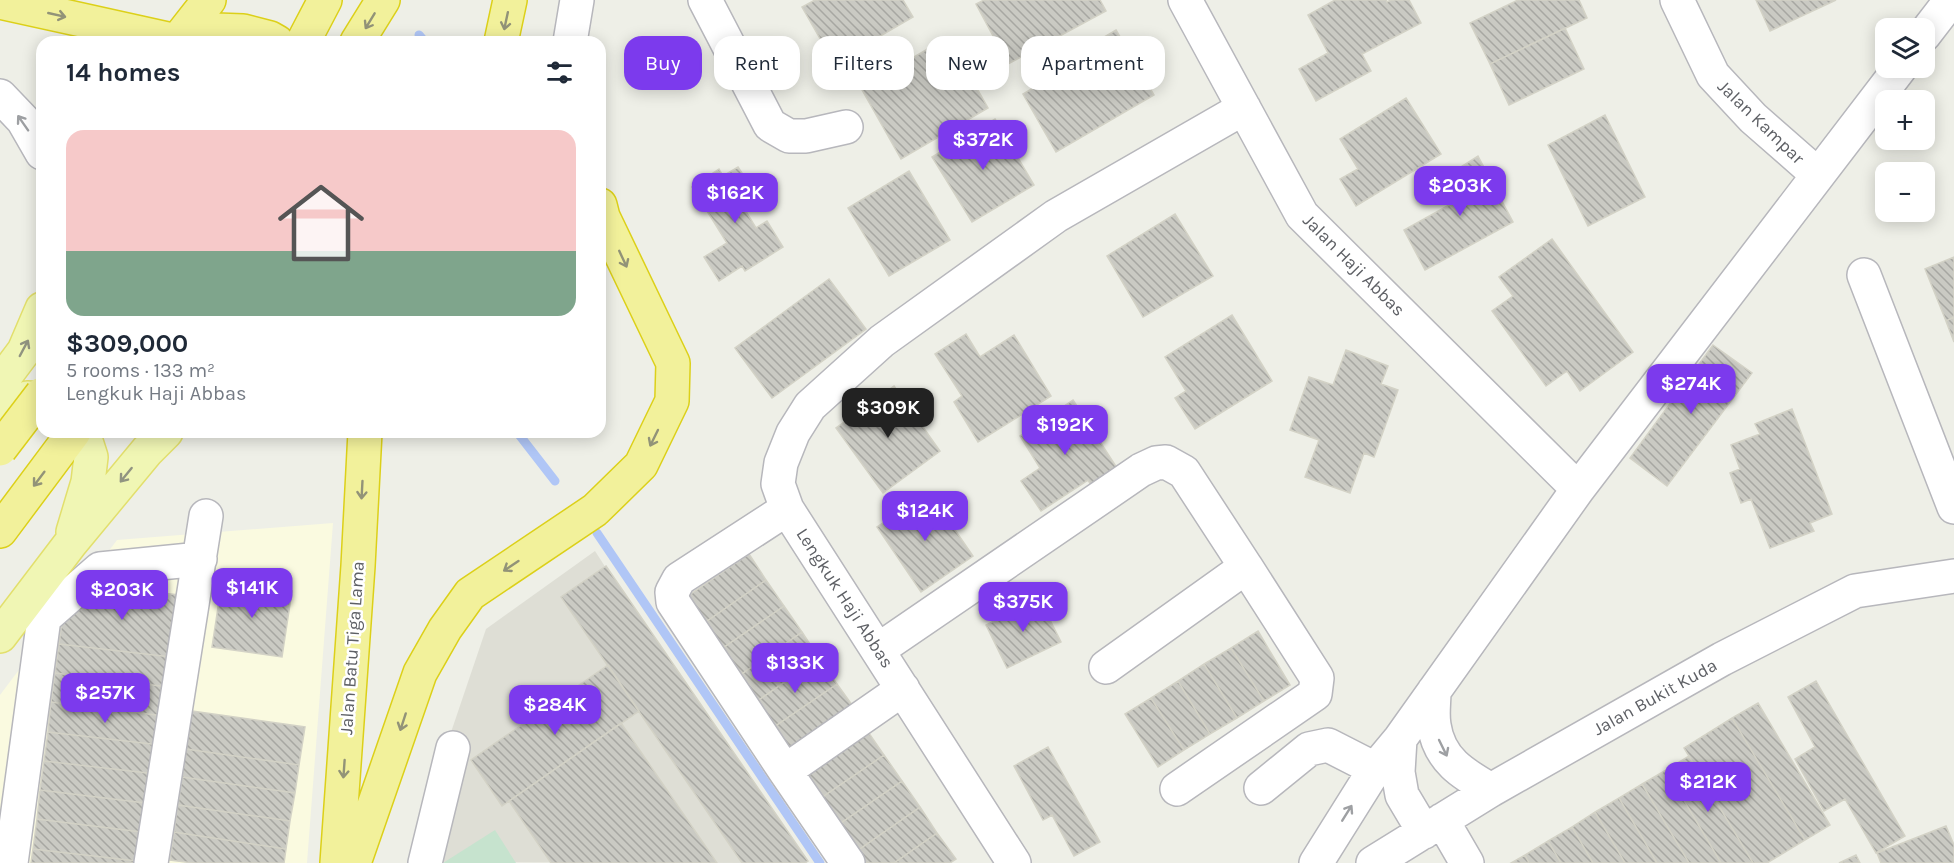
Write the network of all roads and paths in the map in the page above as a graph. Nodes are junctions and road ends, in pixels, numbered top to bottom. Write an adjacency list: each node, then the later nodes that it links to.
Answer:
1 (209, 0): 13 (highway)
2 (326, 0): 16 (highway)
3 (383, 0): 17 (highway, one-way to 17)
4 (510, 0): 18 (highway, one-way to 18)
5 (577, 0): 19 (street)
6 (705, 0): 23 (street)
7 (1185, 0): 22 (street, Jalan Haji Abbas)
8 (1677, 0): 25 (street, Jalan Kampar)
9 (1951, 0): 11 (street)
10 (0, 2): 12 (highway, one-way to 12)
11 (1935, 21)
12 (150, 36)
13 (182, 36)
14 (196, 36): 15 (highway)
15 (259, 36)
16 (306, 36)
17 (361, 36)
18 (502, 36)
19 (571, 36)
20 (1892, 78): 25 (street)
21 (0, 96): 24 (street, one-way to 21)
22 (1244, 108): 38 (street, Jalan Haji Abbas); 40 (street, Lengkuk Haji Abbas)
23 (846, 128)
24 (36, 143)
25 (1818, 176): 38 (street)
26 (606, 223): 63 (highway, one-way to 63)
27 (1864, 275): 39 (street)
28 (36, 323): 29 (main road, one-way to 28)
29 (0, 383)
30 (36, 399): 32 (main road)
31 (36, 402): 37 (highway, bridge)
32 (0, 416)
33 (70, 438): 42 (highway, one-way to 42)
34 (86, 438): 43 (main road)
35 (160, 438): 43 (main road, one-way to 43)
36 (365, 438): 62 (highway, Jalan Batu Tiga Lama, one-way to 62)
37 (0, 449)
38 (1578, 489): 51 (street)
39 (1954, 507)
40 (787, 509): 48 (street, Lengkuk Haji Abbas); 55 (street)
41 (206, 516): 44 (street)
42 (2, 529)
43 (70, 544): 47 (main road)
44 (200, 559): 60 (street); 61 (street)
45 (1246, 567): 48 (street); 49 (street); 57 (street)
46 (1954, 576): 58 (street, Jalan Bukit Kuda)
47 (0, 636)
48 (878, 650): 50 (street, Lengkuk Haji Abbas)
49 (1106, 667)
50 (903, 689): 55 (street); 66 (street, Lengkuk Haji Abbas)
51 (1434, 691): 52 (street); 58 (street, one-way to 58)
52 (1400, 739): 54 (street); 59 (street)
53 (453, 748): 64 (street)
54 (1375, 769): 56 (street); 67 (street, one-way to 54)
55 (785, 771): 65 (street)
56 (1261, 788)
57 (1178, 789)
58 (1491, 790): 59 (street, Jalan Bukit Kuda)
59 (1433, 826): 68 (street, Jalan Bukit Kuda); 69 (street)
60 (11, 863)
61 (151, 863)
62 (337, 863)
63 (354, 863)
64 (424, 863)
65 (848, 863)
66 (1014, 863)
67 (1316, 863)
68 (1373, 863)
69 (1467, 863)

